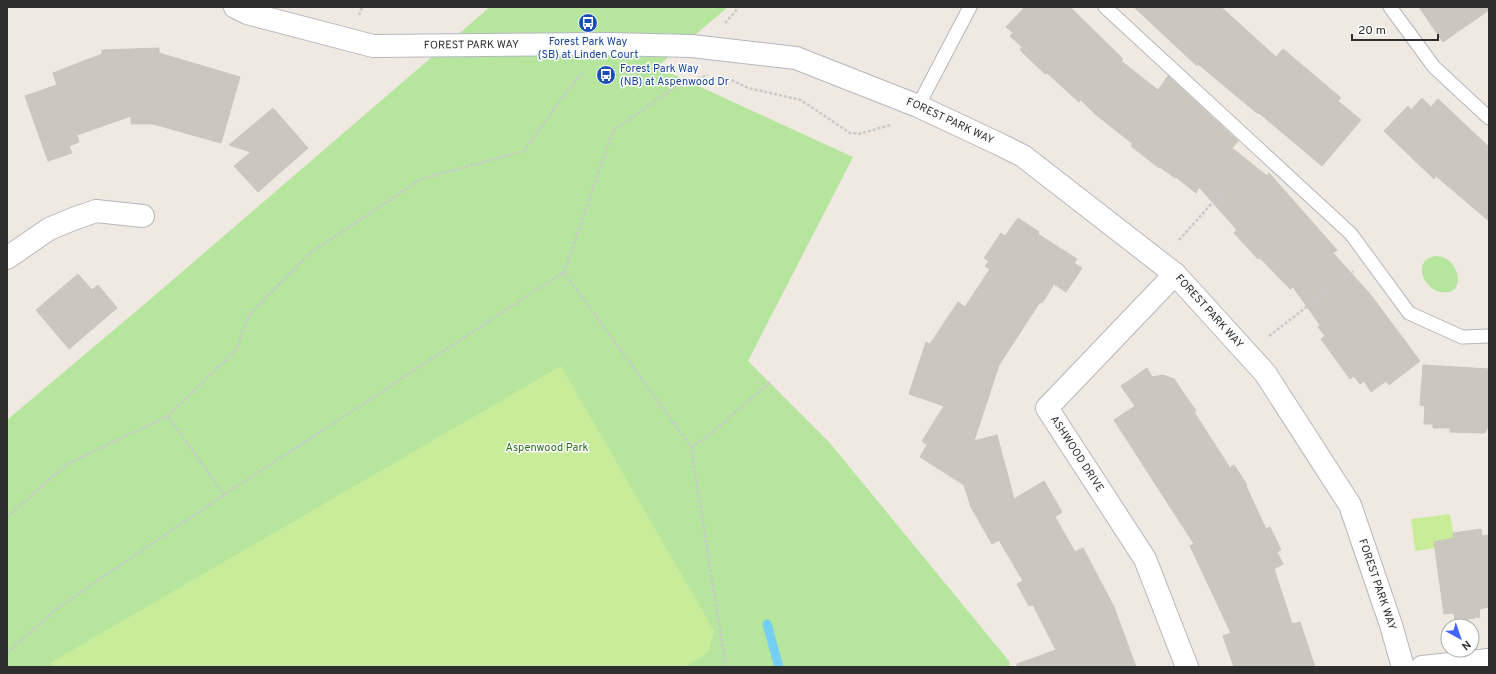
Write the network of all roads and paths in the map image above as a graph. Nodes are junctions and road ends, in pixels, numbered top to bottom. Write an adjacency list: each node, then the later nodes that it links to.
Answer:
1 (235, 7): 10 (street, FOREST PARK WAY)
2 (739, 7): 6 (path)
3 (970, 7): 10 (lane)
4 (1105, 7): 13 (lane)
5 (1390, 7): 11 (lane)
6 (724, 25)
7 (715, 72): 18 (path)
8 (582, 74): 23 (path)
9 (722, 75): 12 (path)
10 (918, 106): 19 (street, FOREST PARK WAY)
11 (1489, 118)
12 (890, 125)
13 (1259, 150): 15 (path); 17 (lane)
14 (143, 216): 16 (street)
15 (1179, 240)
16 (7, 258)
17 (1369, 258): 20 (path); 21 (lane)
18 (564, 272): 24 (path); 25 (path)
19 (1175, 274): 30 (street, ASHWOOD DRIVE); 31 (street, FOREST PARK WAY)
20 (1269, 336)
21 (1489, 336)
22 (770, 382): 24 (path)
23 (168, 416): 25 (path); 26 (path)
24 (691, 447): 29 (path)
25 (224, 495): 27 (path)
26 (7, 517)
27 (7, 653)
28 (1489, 660): 32 (street)
29 (726, 667)
30 (1187, 667)
31 (1403, 667)
32 (1422, 667)

